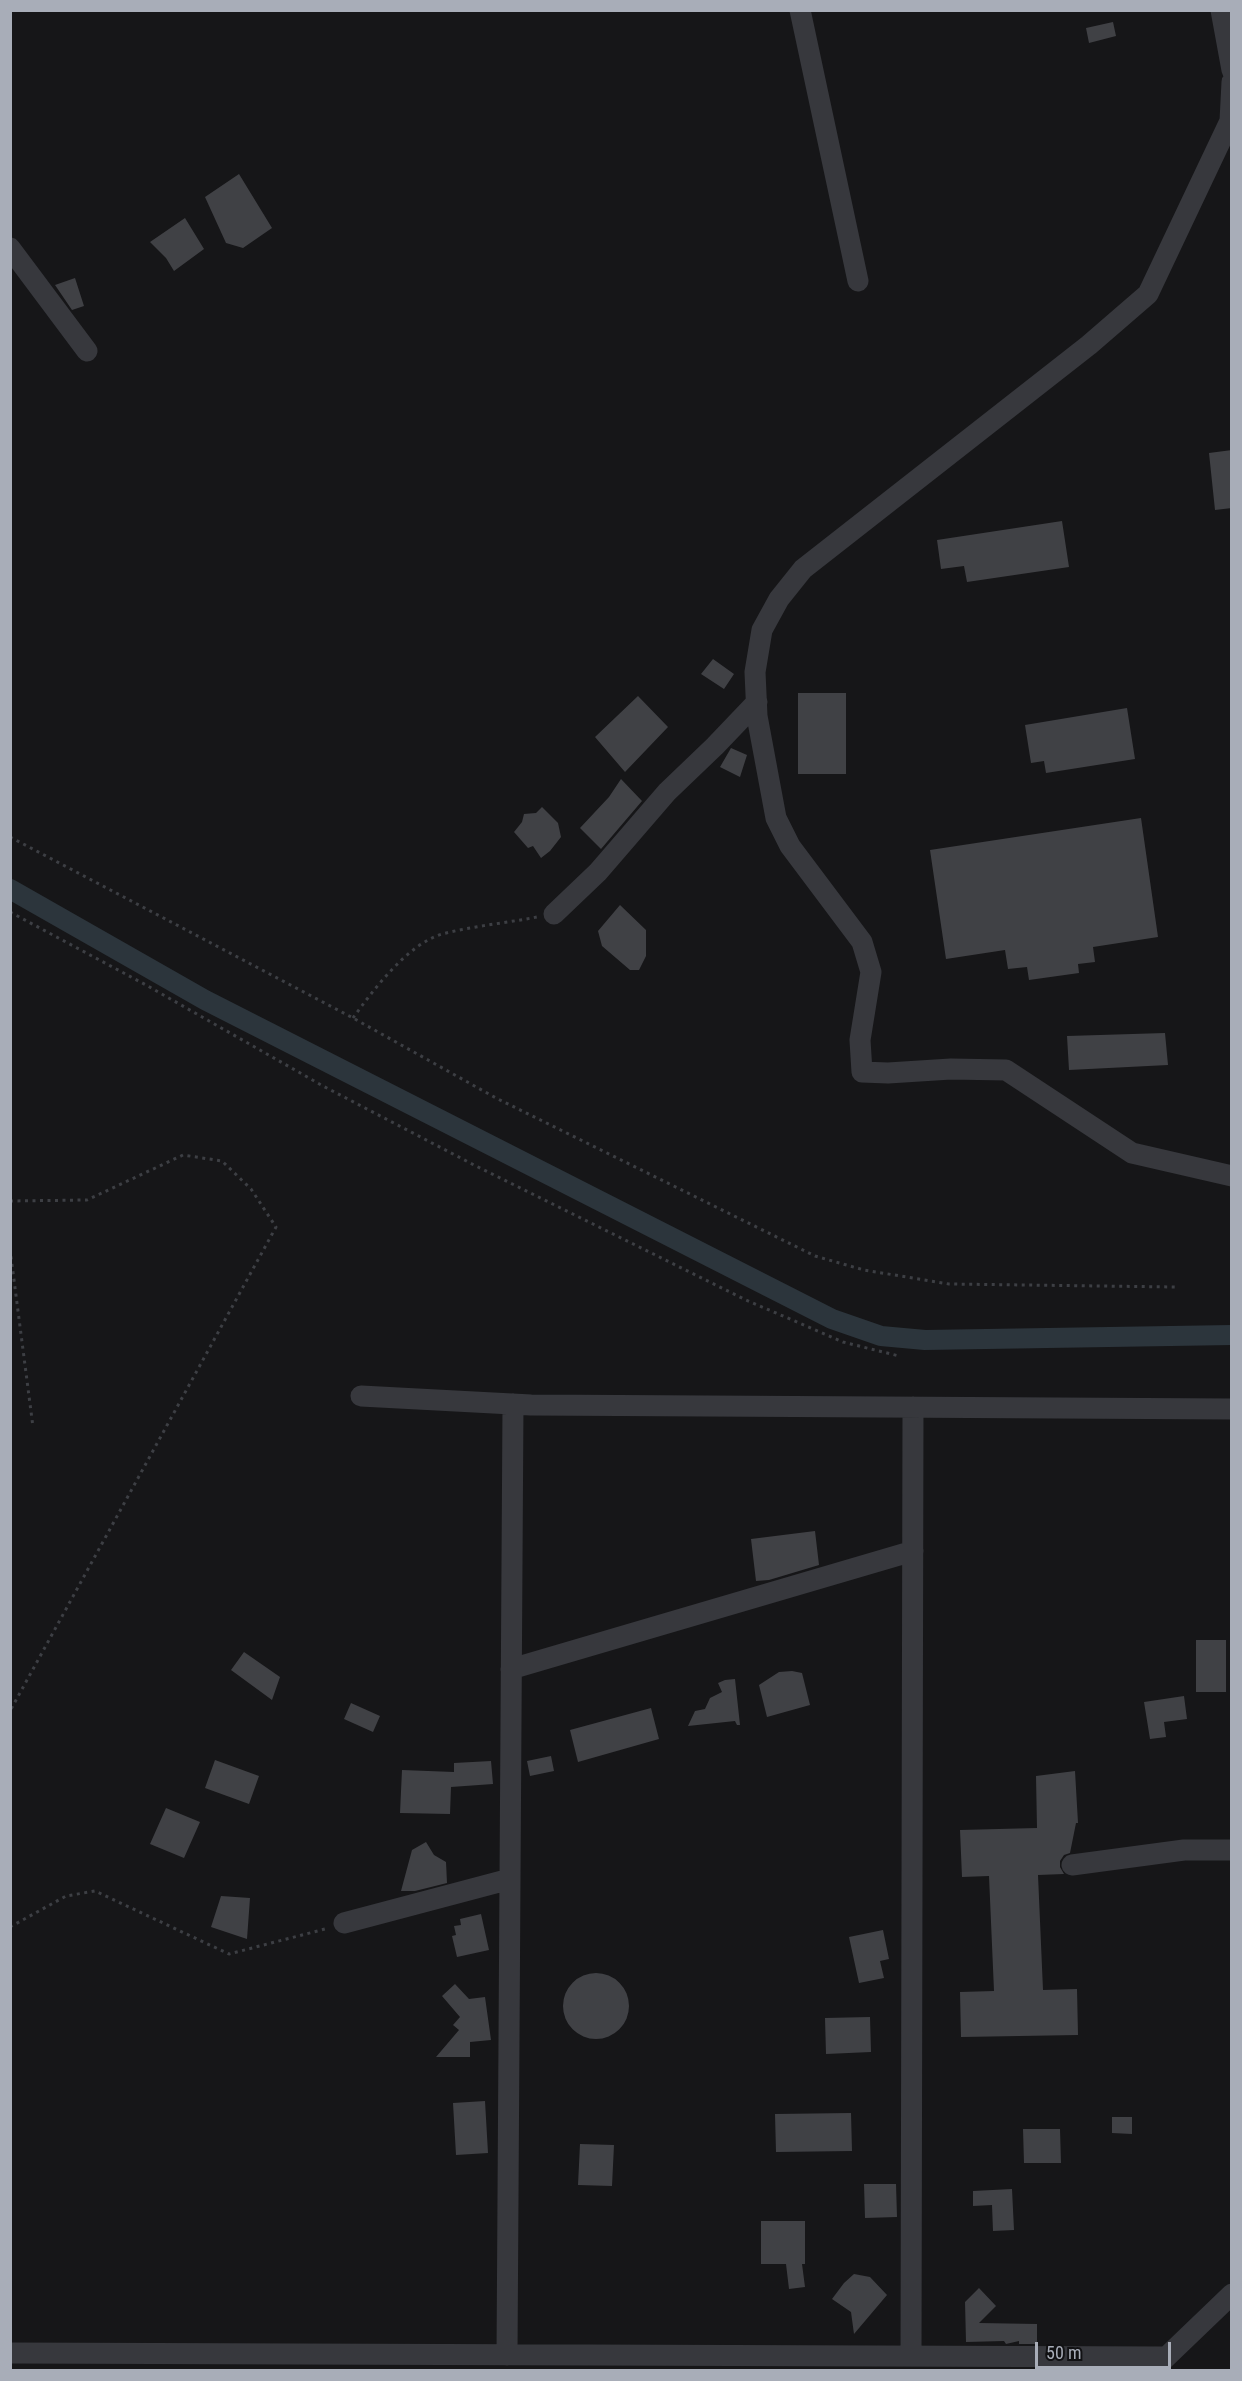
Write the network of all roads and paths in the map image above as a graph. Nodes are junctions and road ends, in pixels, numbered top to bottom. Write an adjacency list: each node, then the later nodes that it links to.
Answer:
1 (801, 10): 6 (street)
2 (1221, 10): 3 (street)
3 (1232, 70)
4 (1232, 82): 8 (street)
5 (10, 248): 7 (street)
6 (858, 281)
7 (87, 351)
8 (757, 702): 11 (street); 13 (street)
9 (10, 837): 12 (path)
10 (10, 912): 17 (path)
11 (554, 914): 12 (path)
12 (353, 1018): 16 (path)
13 (1232, 1176)
14 (10, 1201): 25 (path)
15 (10, 1249): 22 (path)
16 (1176, 1287)
17 (899, 1356)
18 (361, 1396): 19 (street)
19 (513, 1404): 20 (street); 24 (street)
20 (913, 1407): 21 (street); 23 (street)
21 (1232, 1409)
22 (33, 1427)
23 (913, 1551): 24 (street); 34 (street)
24 (511, 1669): 28 (street)
25 (10, 1711)
26 (1232, 1850): 27 (street)
27 (1072, 1864)
28 (510, 1879): 29 (street); 33 (street)
29 (344, 1923): 30 (path)
30 (10, 1927)
31 (1232, 2294): 35 (street)
32 (10, 2353): 33 (street)
33 (507, 2355): 34 (street)
34 (911, 2356): 35 (street)
35 (1159, 2364)

